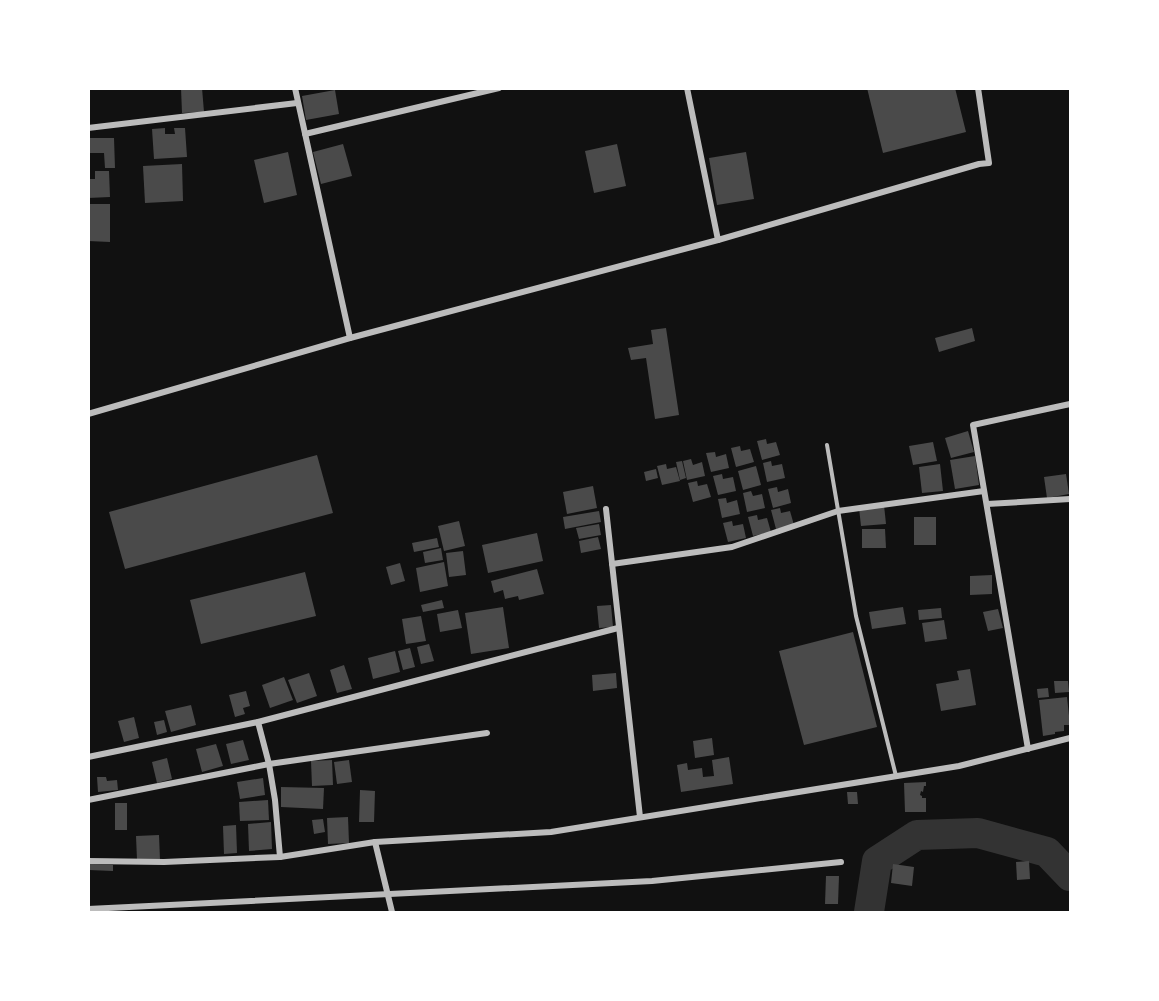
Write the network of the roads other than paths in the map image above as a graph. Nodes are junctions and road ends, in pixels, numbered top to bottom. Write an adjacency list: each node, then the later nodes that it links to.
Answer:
1 (294, 88): 5 (street)
2 (499, 88): 7 (street)
3 (687, 88): 8 (street)
4 (978, 88): 8 (street)
5 (297, 103): 6 (street); 7 (street)
6 (88, 128)
7 (305, 134): 9 (street)
8 (718, 240): 9 (street)
9 (350, 338): 11 (street)
10 (1071, 404): 13 (street)
11 (88, 414)
12 (827, 445): 17 (lane)
13 (984, 491): 15 (street); 17 (street)
14 (1071, 499): 15 (street)
15 (987, 504): 23 (street)
16 (606, 509): 18 (street)
17 (838, 511): 18 (street); 26 (lane)
18 (612, 564): 19 (street)
19 (618, 628): 20 (street); 28 (street)
20 (258, 722): 24 (street); 25 (street)
21 (487, 733): 25 (street)
22 (1071, 738): 23 (street)
23 (1028, 749): 26 (street)
24 (88, 757)
25 (269, 764): 27 (street); 30 (street)
26 (896, 776): 28 (street)
27 (88, 800)
28 (640, 818): 29 (street)
29 (375, 842): 30 (street); 33 (street)
30 (280, 857): 31 (street)
31 (88, 861)
32 (841, 862): 33 (street)
33 (388, 894): 34 (street); 35 (street)
34 (88, 909)
35 (392, 912)

